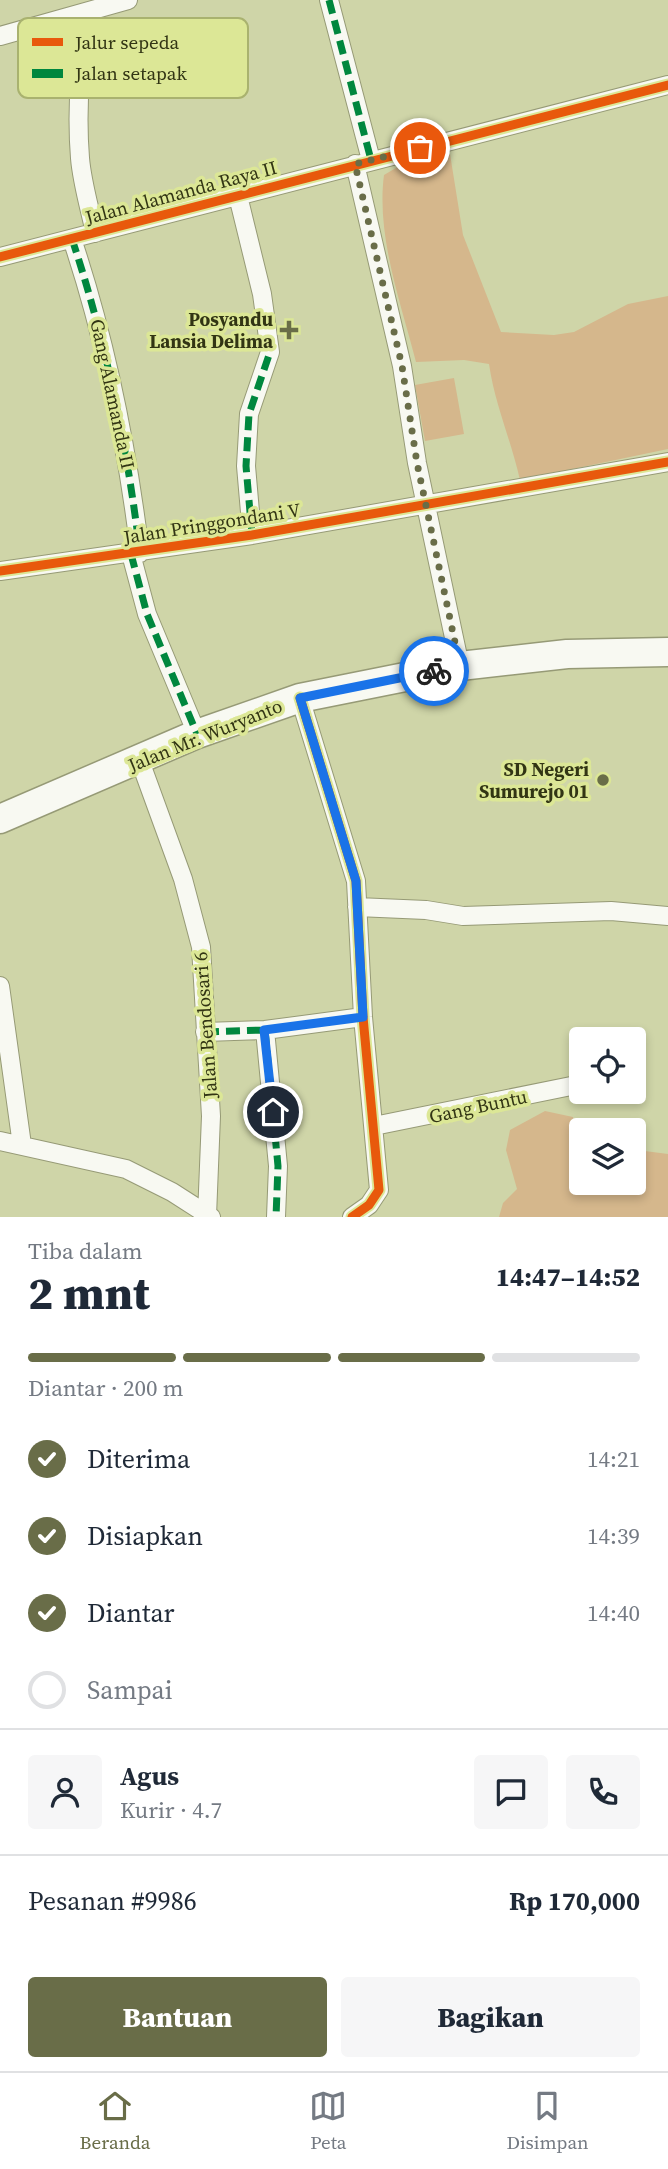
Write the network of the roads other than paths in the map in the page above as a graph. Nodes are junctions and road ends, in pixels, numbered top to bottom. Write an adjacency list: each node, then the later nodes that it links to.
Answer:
1 (128, 0): 3 (street)
2 (329, 0): 10 (street)
3 (87, 12): 4 (street); 5 (street)
4 (65, 18)
5 (86, 18)
6 (18, 31): 7 (street)
7 (0, 36)
8 (668, 85): 10 (street, Jalan Alamanda Raya II)
9 (78, 98): 12 (street)
10 (363, 162): 11 (street, Jalan Alamanda Raya II); 16 (street)
11 (237, 196): 12 (street, Jalan Alamanda Raya II); 17 (street)
12 (94, 233): 13 (street, Jalan Alamanda Raya II)
13 (72, 239): 14 (street, Jalan Alamanda Raya II); 18 (street, Gang Alamanda II)
14 (0, 257)
15 (668, 462): 16 (street, Jalan Pringgondani V)
16 (428, 503): 17 (street, Jalan Pringgondani V); 21 (street)
17 (252, 535): 18 (street, Jalan Pringgondani V)
18 (136, 554): 19 (street, Jalan Pringgondani V); 23 (street, Gang Alamanda II)
19 (0, 571)
20 (668, 653): 21 (main road, Jalan Mr. Wuryanto)
21 (460, 666): 22 (main road, Jalan Mr. Wuryanto)
22 (300, 698): 23 (main road, Jalan Mr. Wuryanto); 26 (street)
23 (197, 734): 24 (main road, Jalan Mr. Wuryanto)
24 (140, 761): 25 (main road, Jalan Mr. Wuryanto); 31 (street, Jalan Bendosari 6)
25 (0, 819)
26 (357, 907): 27 (street); 29 (street)
27 (668, 919)
28 (0, 986): 35 (street)
29 (363, 1017): 30 (street); 33 (street)
30 (264, 1030): 31 (street); 37 (street)
31 (205, 1032): 36 (street, Jalan Bendosari 6)
32 (569, 1086): 33 (street, Gang Buntu)
33 (374, 1126): 38 (street)
34 (0, 1141): 35 (street)
35 (22, 1145): 36 (street)
36 (209, 1216)
37 (276, 1217)
38 (352, 1217)

